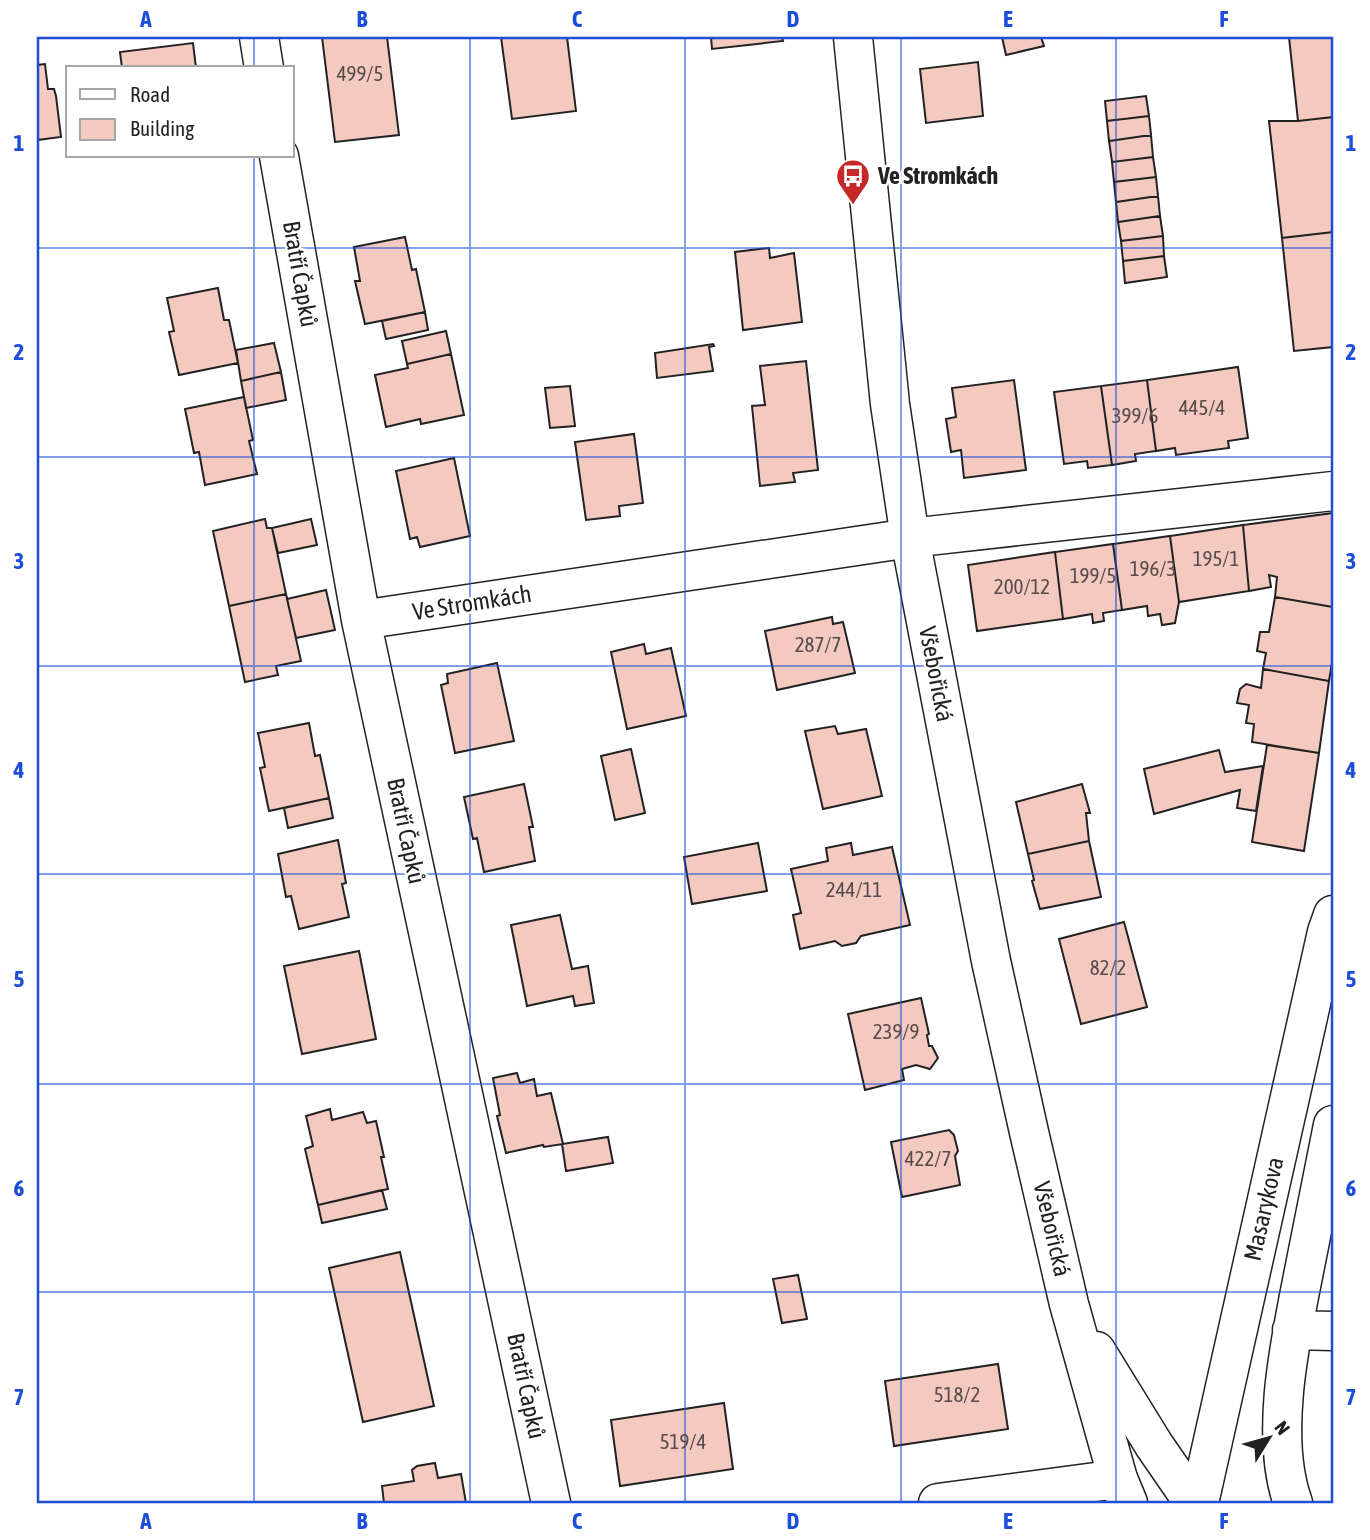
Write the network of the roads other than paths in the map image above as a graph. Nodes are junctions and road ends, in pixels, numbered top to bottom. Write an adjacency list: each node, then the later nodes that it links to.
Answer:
1 (259, 37): 3 (street)
2 (853, 37): 6 (street, Všebořická)
3 (264, 66)
4 (279, 158): 7 (street, Bratří Čapků)
5 (1333, 491): 6 (street, Ve Stromkách)
6 (910, 538): 7 (street, Ve Stromkách); 10 (street, Všebořická)
7 (360, 620): 14 (street, Bratří Čapků)
8 (1330, 924): 16 (street, Masarykova)
9 (1333, 1125): 11 (street, Masarykova)
10 (1069, 1304): 13 (street, Všebořická); 16 (street, Všebořická)
11 (1292, 1330): 12 (street); 17 (street, Masarykova)
12 (1333, 1331)
13 (1123, 1491): 15 (street)
14 (551, 1503)
15 (938, 1503)
16 (1197, 1503)
17 (1293, 1503)

